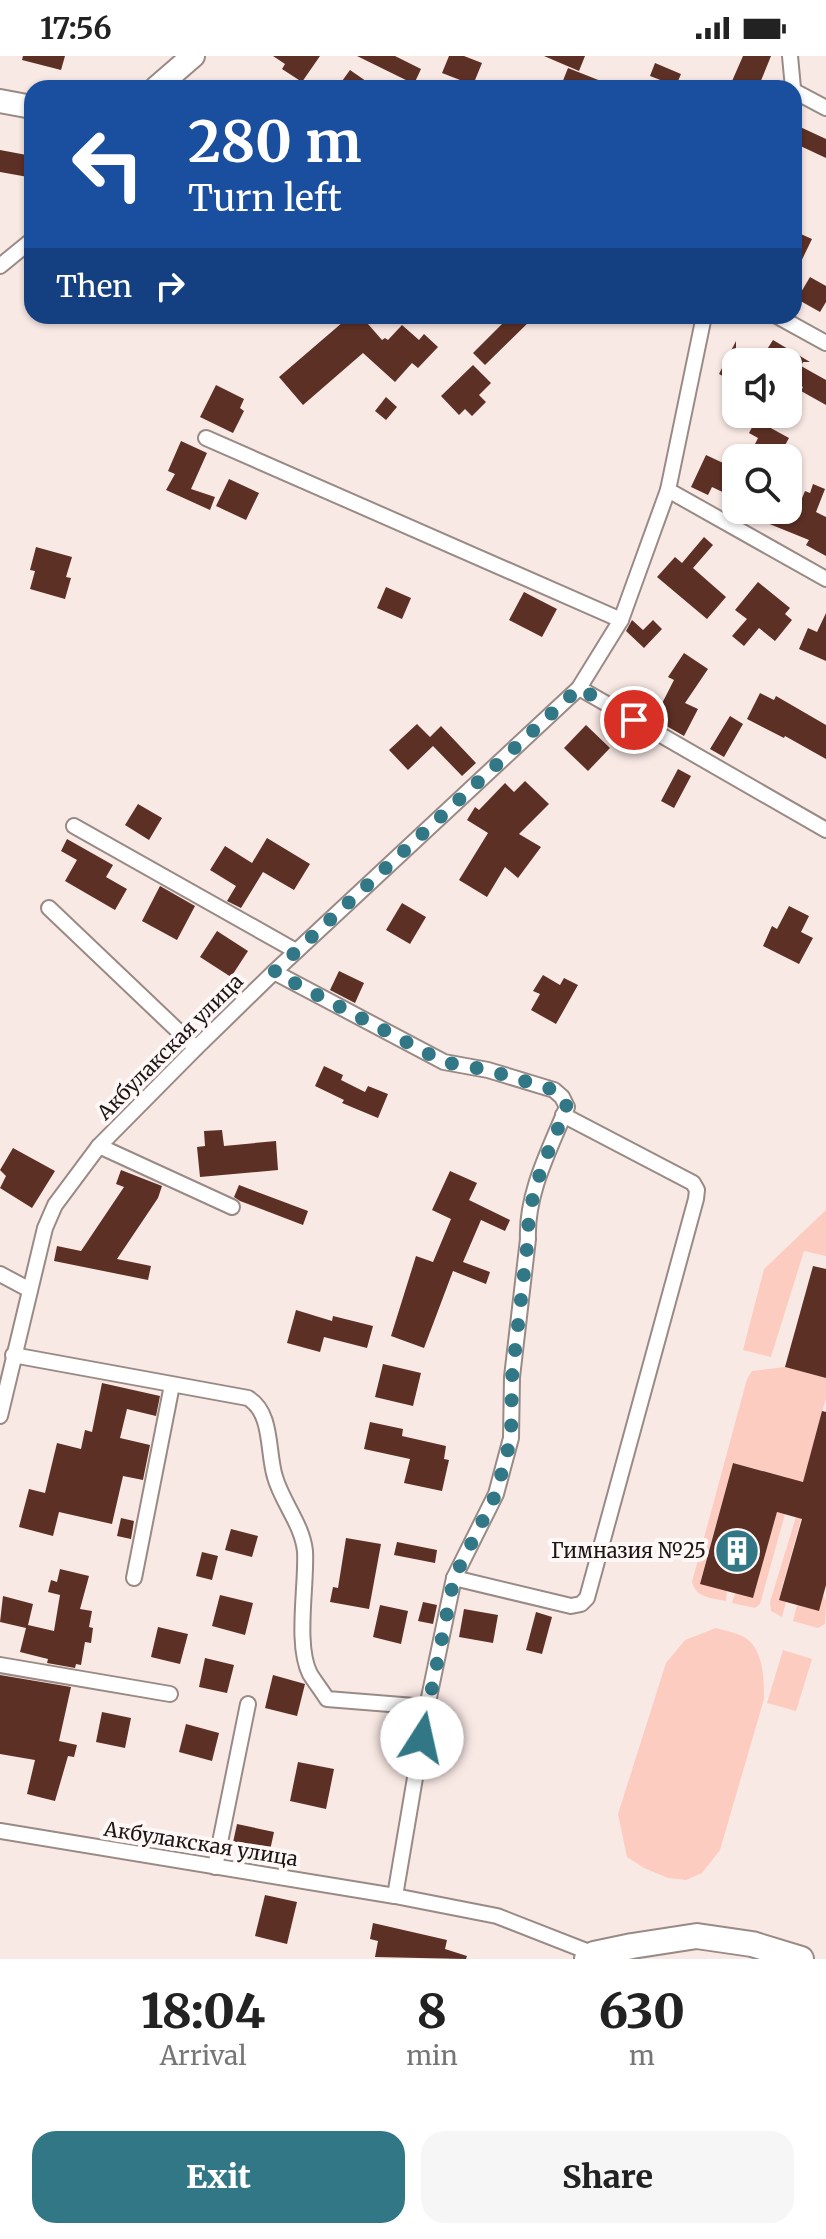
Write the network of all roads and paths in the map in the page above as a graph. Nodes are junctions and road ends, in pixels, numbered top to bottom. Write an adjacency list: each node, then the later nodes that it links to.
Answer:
1 (193, 56): 3 (main road)
2 (790, 56): 4 (street)
3 (167, 80)
4 (793, 80)
5 (802, 94): 8 (street)
6 (0, 101): 7 (main road)
7 (24, 106)
8 (826, 108)
9 (24, 246): 10 (street)
10 (0, 266)
11 (702, 324): 15 (street, Акбулакская улица)
12 (792, 324): 13 (street)
13 (826, 343)
14 (206, 438): 17 (street)
15 (668, 490): 16 (street); 17 (street, Акбулакская улица)
16 (826, 579)
17 (621, 620): 18 (street, Акбулакская улица)
18 (579, 688): 20 (street); 22 (street, Акбулакская улица)
19 (74, 826): 22 (street)
20 (826, 830)
21 (49, 908): 24 (street)
22 (296, 951): 23 (street, Акбулакская улица)
23 (274, 972): 24 (street, Акбулакская улица); 25 (street)
24 (196, 1048): 26 (street, Акбулакская улица)
25 (563, 1115): 34 (street); 34 (street)
26 (99, 1146): 27 (street); 29 (street, Акбулакская улица)
27 (232, 1207)
28 (0, 1274): 29 (street)
29 (30, 1290): 30 (street, Акбулакская улица)
30 (13, 1355): 31 (street); 32 (street, Акбулакская улица)
31 (172, 1385): 33 (street); 38 (street)
32 (0, 1416)
33 (134, 1578)
34 (454, 1578): 38 (street)
35 (0, 1665): 36 (street)
36 (170, 1694)
37 (248, 1704): 40 (street)
38 (427, 1707): 41 (street)
39 (0, 1831): 40 (street, Акбулакская улица)
40 (215, 1867): 41 (street, Акбулакская улица)
41 (395, 1896): 42 (street, Акбулакская улица)
42 (591, 1957): 43 (main road)
43 (801, 1959)

